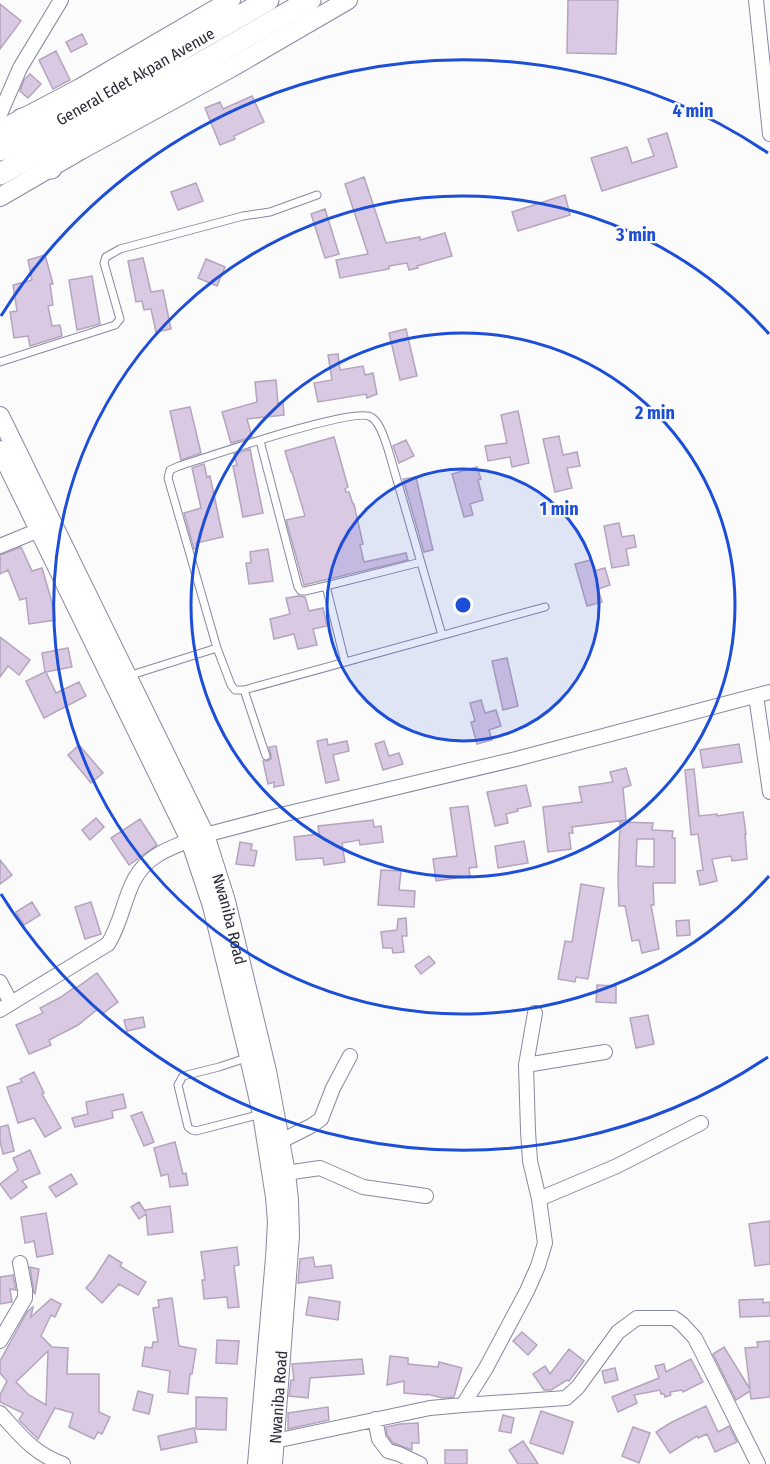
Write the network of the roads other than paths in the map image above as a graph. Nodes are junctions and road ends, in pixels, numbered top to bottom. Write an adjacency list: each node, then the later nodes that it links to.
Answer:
1 (61, 0): 7 (street)
2 (231, 0): 8 (main road)
3 (268, 0): 9 (main road, General Edet Akpan Avenue)
4 (310, 0): 13 (main road, General Edet Akpan Avenue)
5 (348, 0): 13 (main road)
6 (756, 0): 11 (street)
7 (0, 114)
8 (22, 119): 9 (main road); 10 (main road)
9 (45, 128): 12 (main road, General Edet Akpan Avenue)
10 (0, 130)
11 (770, 134)
12 (0, 150)
13 (47, 159): 14 (main road, General Edet Akpan Avenue); 16 (main road)
14 (0, 174)
15 (317, 195): 17 (lane)
16 (0, 197)
17 (0, 362)
18 (0, 416): 29 (main road, Nwaniba Road)
19 (260, 441): 23 (lane); 24 (lane); 27 (lane)
20 (0, 450): 21 (main road)
21 (39, 530): 22 (street); 35 (main road)
22 (0, 546)
23 (421, 562): 24 (lane); 26 (lane)
24 (326, 586): 28 (lane)
25 (546, 607): 26 (lane)
26 (442, 635): 28 (lane)
27 (217, 648): 29 (lane); 30 (lane)
28 (345, 662): 30 (lane)
29 (128, 676): 35 (main road, Nwaniba Road)
30 (244, 690): 33 (lane)
31 (770, 692): 32 (street)
32 (756, 696): 34 (street); 35 (street)
33 (266, 756)
34 (770, 792)
35 (198, 838): 37 (street); 41 (main road); 45 (main road, Nwaniba Road)
36 (0, 982): 37 (street)
37 (6, 1006)
38 (535, 1013): 42 (street)
39 (604, 1052): 42 (street)
40 (350, 1056): 45 (street)
41 (249, 1057): 43 (main road); 43 (lane)
42 (526, 1065): 48 (street)
43 (262, 1114): 56 (main road)
44 (701, 1123): 48 (street)
45 (281, 1141): 46 (main road, Nwaniba Road)
46 (286, 1173): 47 (street); 54 (main road, Nwaniba Road)
47 (426, 1196)
48 (539, 1199): 51 (street)
49 (20, 1263): 50 (street)
50 (0, 1341)
51 (463, 1405): 53 (street); 59 (street)
52 (0, 1413): 55 (street)
53 (375, 1419): 54 (street); 58 (street)
54 (275, 1441): 57 (main road, Nwaniba Road)
55 (63, 1464)
56 (257, 1464)
57 (273, 1464)
58 (420, 1464)
59 (758, 1464)

